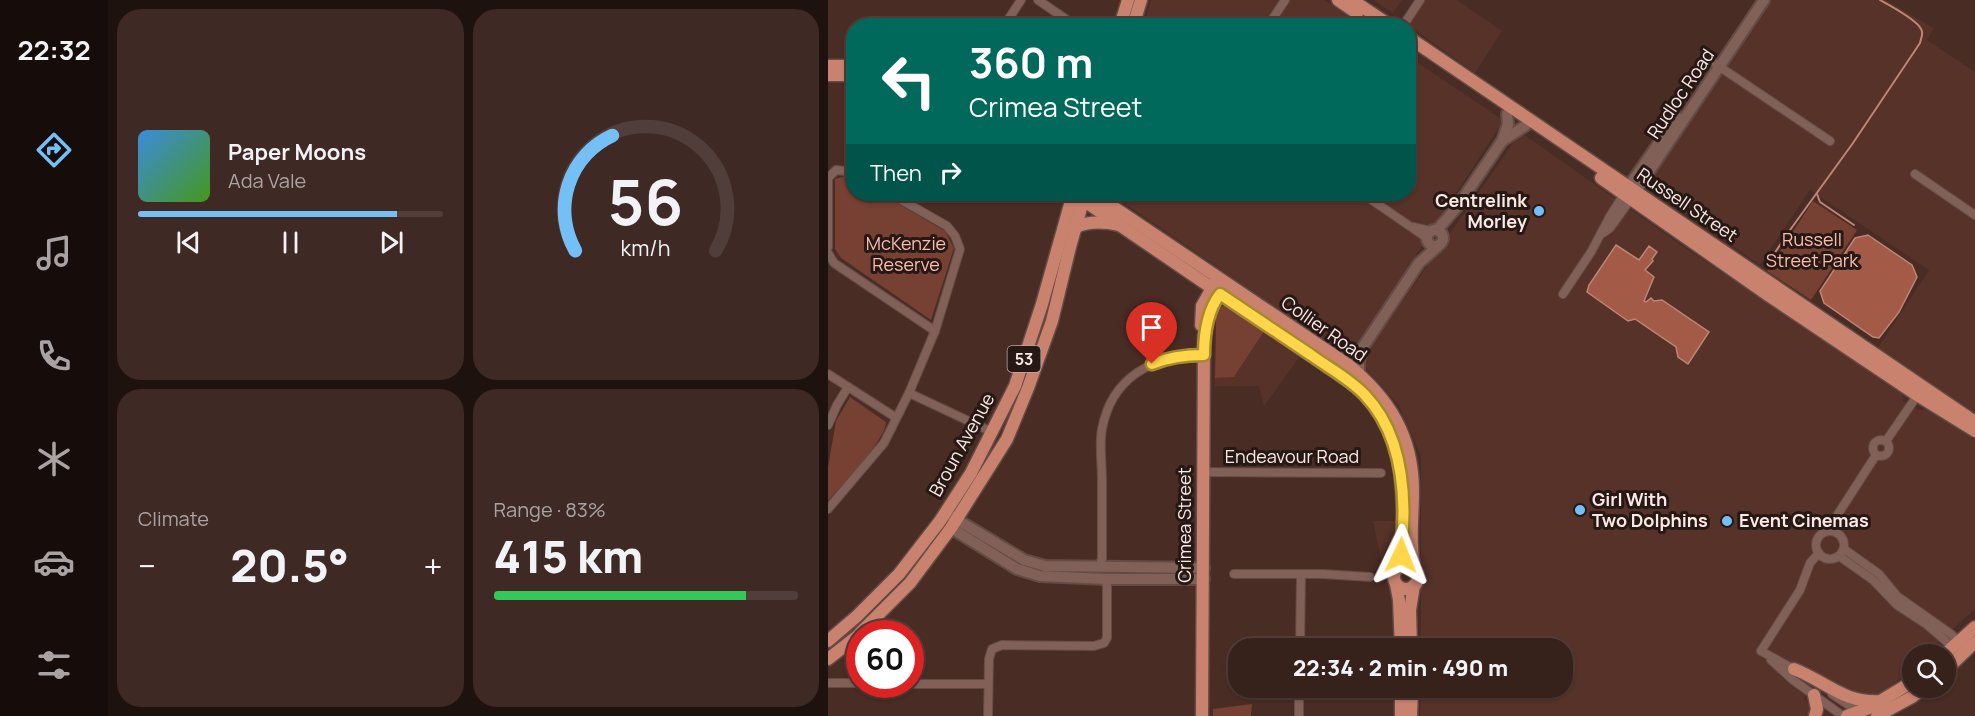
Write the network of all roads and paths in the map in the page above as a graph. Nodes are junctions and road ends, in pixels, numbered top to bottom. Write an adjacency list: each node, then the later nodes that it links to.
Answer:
1 (1021, 0): 11 (street)
2 (1038, 0): 12 (street)
3 (1128, 0): 13 (main road)
4 (1141, 0): 14 (main road)
5 (1285, 0): 15 (street)
6 (1338, 0): 16 (main road)
7 (1352, 0): 17 (main road)
8 (1420, 0): 18 (street)
9 (1756, 0): 21 (street, Rudloc Road)
10 (1764, 0): 21 (street, Rudloc Road)
11 (1009, 18)
12 (1064, 18)
13 (1122, 18)
14 (1135, 18)
15 (1273, 18)
16 (1364, 18)
17 (1379, 18)
18 (1408, 18)
19 (1416, 43): 26 (main road, Russell Street)
20 (1416, 52): 26 (main road, Russell Street)
21 (1716, 65): 28 (street); 33 (street, Rudloc Road)
22 (828, 66): 23 (main road)
23 (846, 66)
24 (828, 75): 25 (main road)
25 (846, 75)
26 (1517, 118): 27 (street); 27 (street); 33 (main road, Russell Street)
27 (1502, 141): 43 (street)
28 (1830, 141)
29 (846, 171): 31 (street)
30 (1915, 174): 40 (street)
31 (828, 177)
32 (828, 177): 44 (street)
33 (1630, 193): 46 (main road, Russell Street); 48 (main road, Russell Street); 51 (street, Rudloc Road)
34 (903, 201): 52 (street)
35 (1085, 201): 42 (main road, Broun Avenue / 53)
36 (1085, 201): 65 (main road, Broun Avenue / 53)
37 (1094, 201): 41 (main road, Collier Road)
38 (1097, 201): 49 (main road, Collier Road)
39 (1373, 201): 43 (street)
40 (1975, 215)
41 (1123, 226): 42 (main road); 50 (main road, Collier Road)
42 (1076, 227): 70 (main road, Broun Avenue / 53)
43 (1433, 235): 47 (street); 47 (street)
44 (828, 247)
45 (828, 253): 52 (street)
46 (1733, 258): 48 (main road); 59 (main road, Russell Street)
47 (1419, 263): 53 (street)
48 (1733, 271): 59 (main road, Russell Street)
49 (1223, 279): 50 (main road, Crimea Street); 55 (main road, Collier Road)
50 (1216, 291): 54 (main road, Crimea Street); 57 (main road, Collier Road)
51 (1563, 294)
52 (934, 331): 60 (street)
53 (1363, 347): 55 (street); 57 (street)
54 (1204, 355): 66 (main road, Crimea Street); 74 (street)
55 (1347, 364): 57 (main road, Collier Road)
56 (828, 374): 58 (street)
57 (1354, 378): 75 (main road, Collier Road); 76 (main road, Collier Road)
58 (848, 387): 61 (street); 63 (street)
59 (1920, 391): 62 (main road, Russell Street); 64 (main road, Russell Street); 71 (street)
60 (909, 393): 61 (street); 65 (street)
61 (895, 417): 68 (street)
62 (1975, 422)
63 (828, 425)
64 (1975, 431)
65 (992, 432): 69 (main road, Broun Avenue / 53)
66 (1203, 472): 67 (street, Endeavour Road); 77 (main road, Crimea Street)
67 (1381, 472)
68 (828, 509)
69 (943, 517): 70 (street); 89 (main road, Broun Avenue / 53)
70 (954, 524): 74 (street); 81 (street); 84 (main road, Broun Avenue / 53)
71 (1833, 531): 72 (street); 73 (street)
72 (1819, 553): 73 (street); 92 (street)
73 (1841, 553): 91 (street)
74 (1099, 566): 77 (street)
75 (1396, 570): 76 (main road); 82 (main road)
76 (1415, 570): 83 (main road)
77 (1204, 573): 81 (street); 109 (main road, Crimea Street)
78 (1234, 574): 79 (street)
79 (1301, 574): 80 (street); 86 (street)
80 (1370, 577)
81 (1106, 579): 98 (street)
82 (1396, 584): 83 (main road); 87 (main road)
83 (1414, 585): 88 (main road)
84 (873, 620)
85 (1975, 627): 91 (main road)
86 (1300, 638)
87 (1401, 638)
88 (1411, 638)
89 (828, 641)
90 (846, 644): 93 (main road, Broun Avenue / 53)
91 (1960, 648)
92 (1761, 651): 94 (street); 100 (street)
93 (828, 659)
94 (1794, 669): 105 (main road); 107 (street)
95 (828, 683): 96 (street)
96 (846, 684)
97 (924, 684): 98 (street)
98 (988, 684): 108 (street)
99 (1902, 688): 105 (main road)
100 (1814, 695): 107 (street); 113 (main road)
101 (1299, 698): 110 (street)
102 (1401, 698): 111 (main road)
103 (1412, 698): 112 (main road)
104 (1910, 698): 106 (main road)
105 (1882, 701): 107 (main road)
106 (1892, 712): 114 (main road)
107 (1853, 715)
108 (988, 716)
109 (1202, 716)
110 (1299, 716)
111 (1401, 716)
112 (1412, 716)
113 (1815, 716)
114 (1877, 716)

